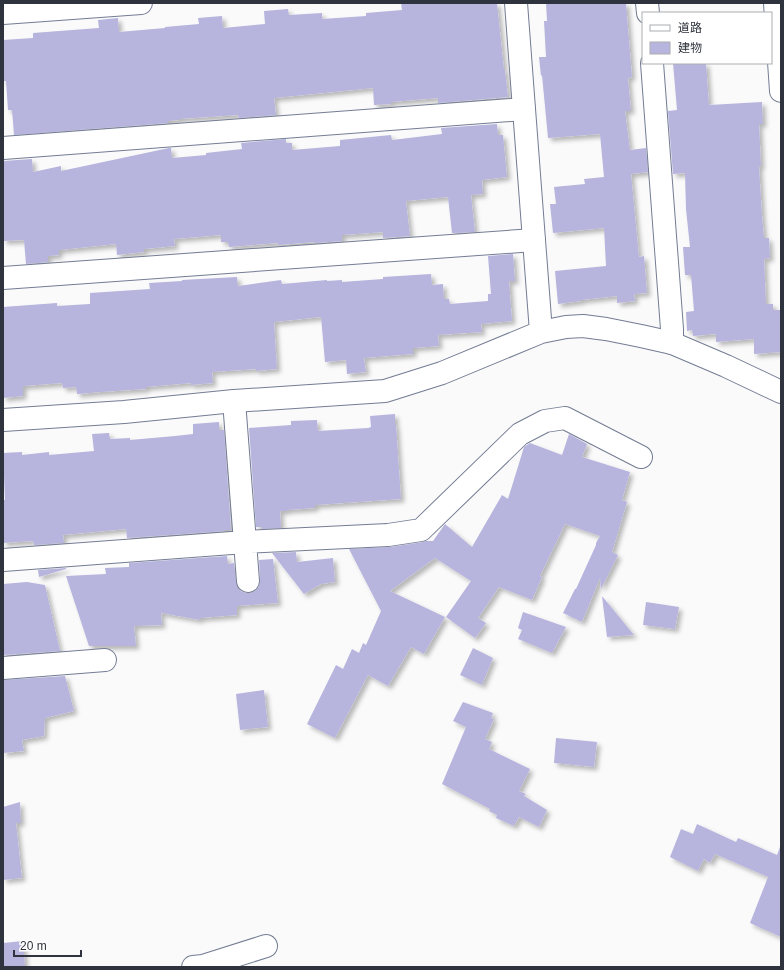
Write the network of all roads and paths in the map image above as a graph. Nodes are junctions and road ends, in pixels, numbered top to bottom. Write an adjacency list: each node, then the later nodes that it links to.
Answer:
1 (141, 3): 4 (street)
2 (516, 3): 7 (street)
3 (775, 3): 6 (street)
4 (3, 13)
5 (652, 64): 12 (street)
6 (781, 91)
7 (524, 109): 8 (street); 9 (street)
8 (3, 148)
9 (534, 240): 10 (street); 11 (street)
10 (3, 278)
11 (541, 332): 12 (street); 14 (street)
12 (672, 343): 13 (street)
13 (781, 392)
14 (234, 401): 15 (street); 17 (street)
15 (3, 420)
16 (641, 457): 17 (street)
17 (245, 542): 18 (street); 19 (street)
18 (3, 560)
19 (248, 581)
20 (105, 660): 21 (street)
21 (3, 668)
22 (266, 946): 23 (street)
23 (193, 967)

